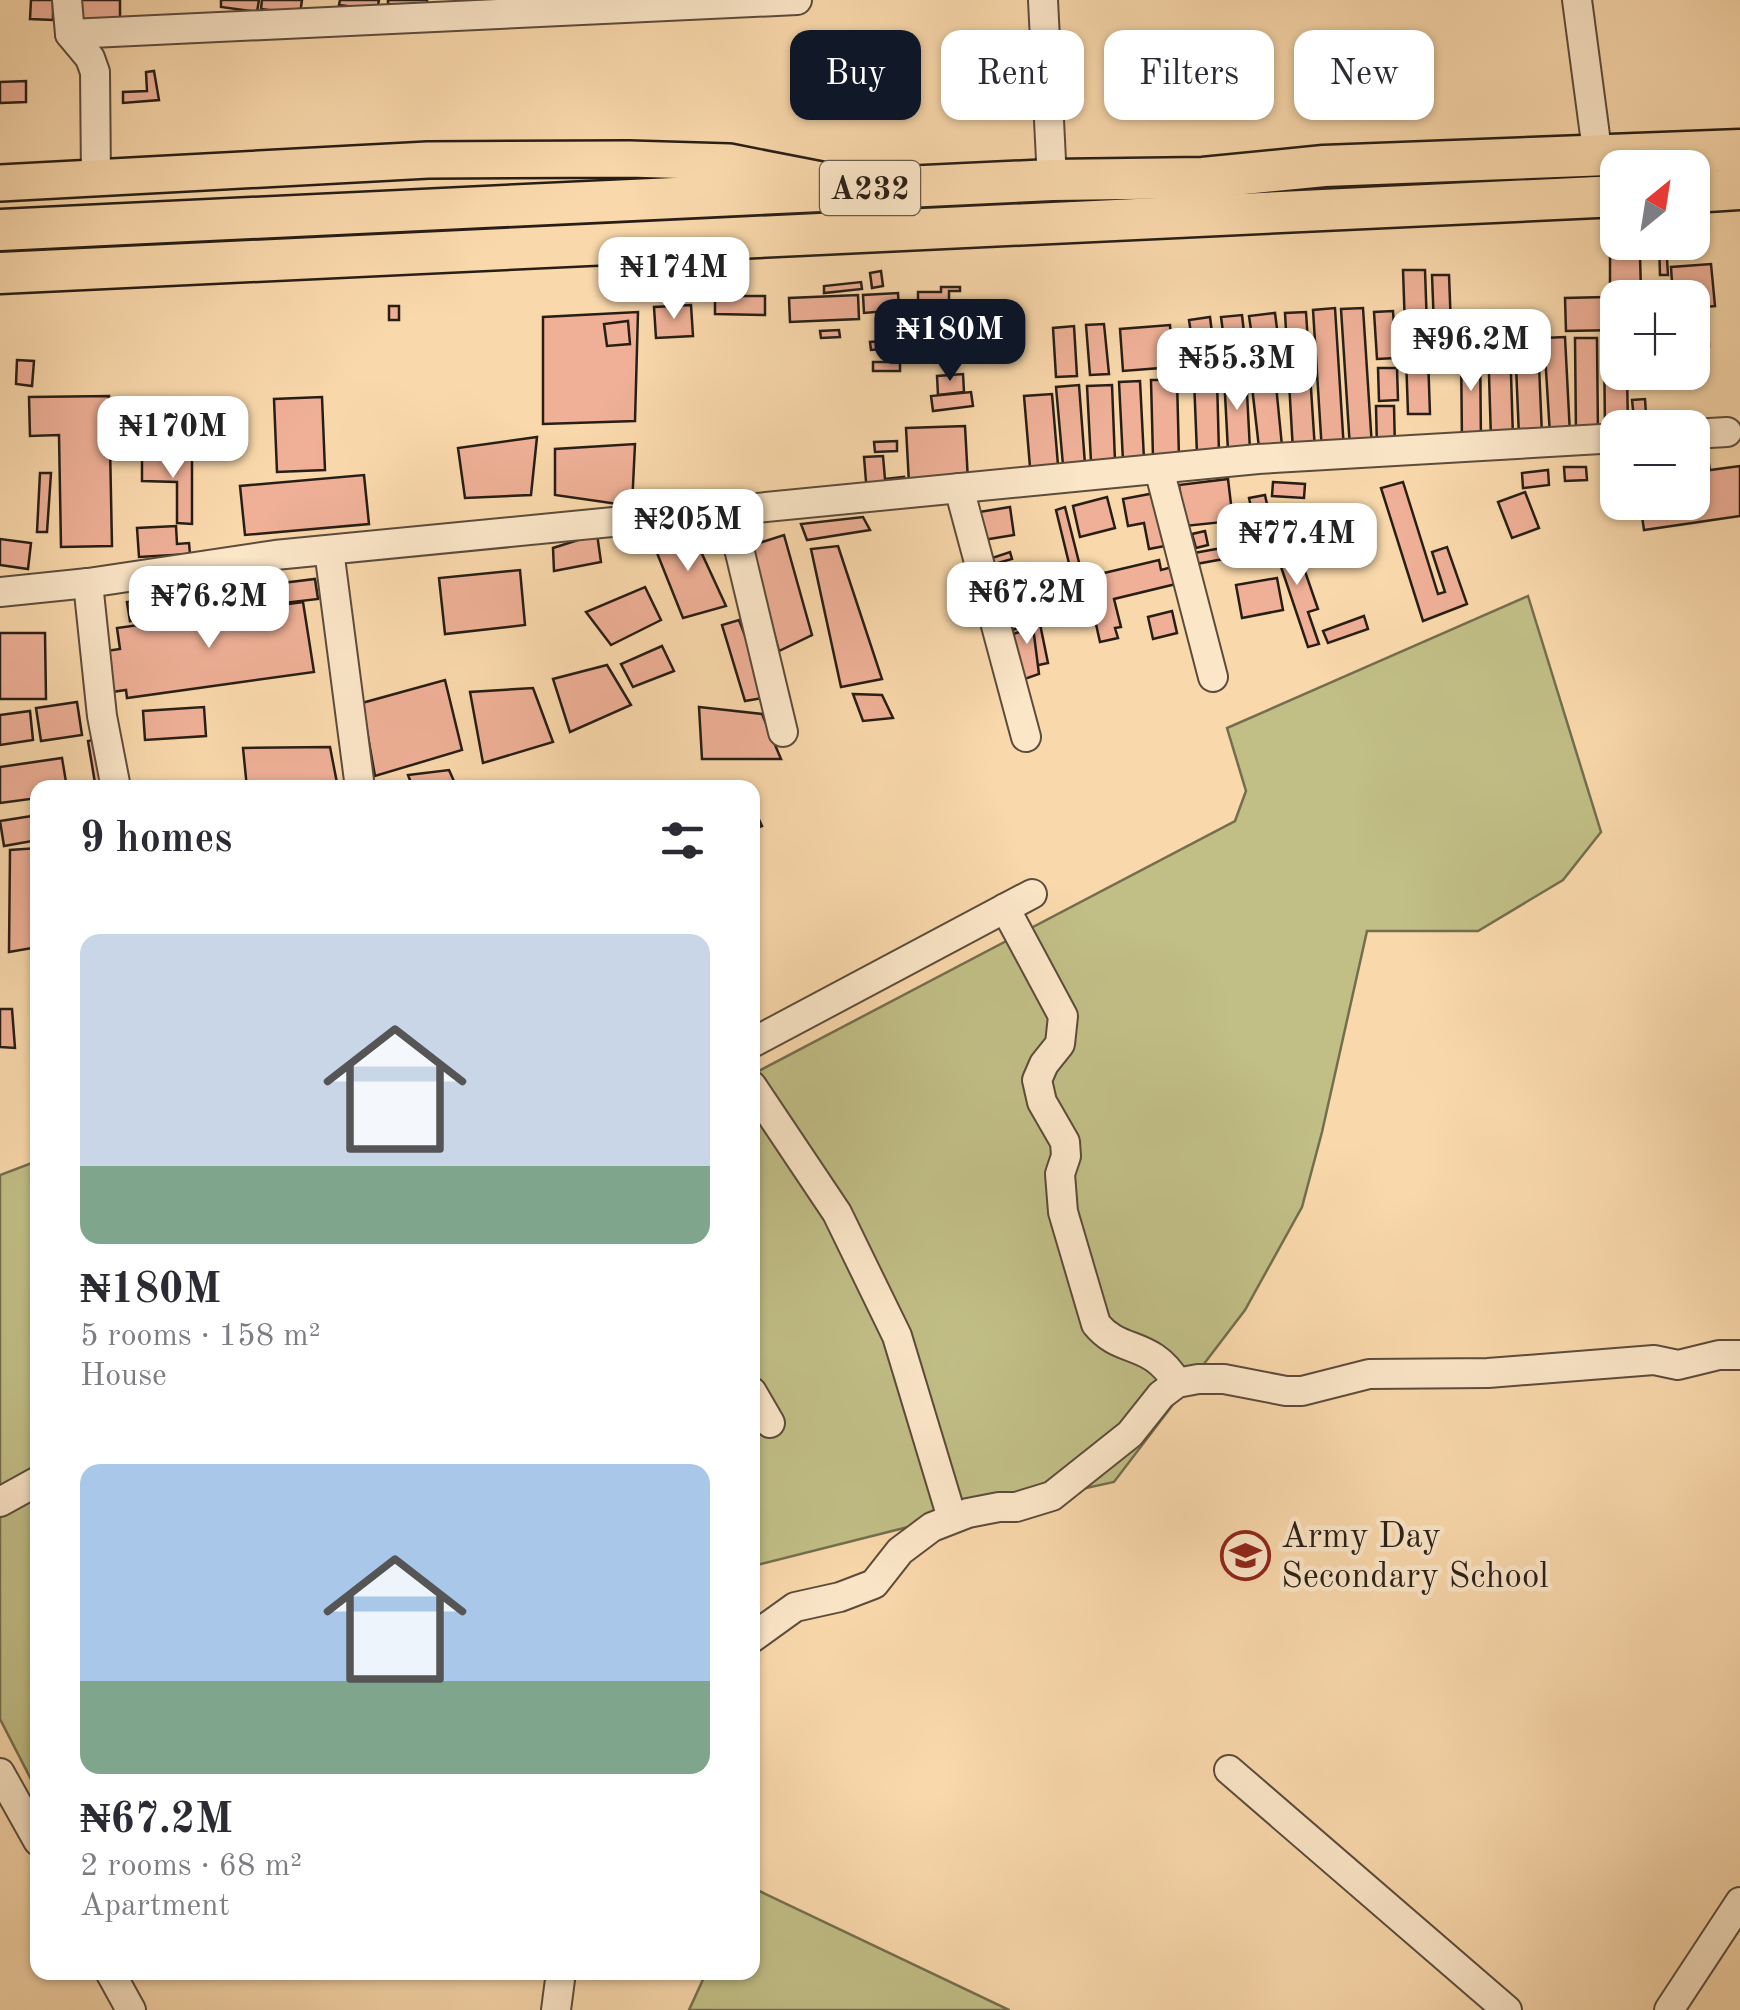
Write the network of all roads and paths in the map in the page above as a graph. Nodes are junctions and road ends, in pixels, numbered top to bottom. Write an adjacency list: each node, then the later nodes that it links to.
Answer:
1 (68, 0): 5 (street)
2 (797, 0): 5 (street)
3 (1043, 0): 9 (street)
4 (1578, 0): 7 (street)
5 (70, 34): 8 (street)
6 (1740, 150): 7 (highway, A232)
7 (1598, 158): 9 (highway, A232)
8 (96, 179): 10 (main road); 11 (main road)
9 (1052, 180): 11 (highway, A232)
10 (0, 183)
11 (862, 188): 15 (highway, A232)
12 (1740, 190): 13 (highway)
13 (1710, 191)
14 (1600, 197): 16 (highway, A232)
15 (0, 230)
16 (0, 272)
17 (1728, 432): 18 (street)
18 (1710, 433)
19 (1600, 439): 20 (street)
20 (1159, 469): 21 (street); 26 (street)
21 (959, 488): 22 (street); 28 (street)
22 (730, 511): 23 (street); 27 (street)
23 (329, 550): 24 (street); 30 (street)
24 (88, 583): 25 (street); 29 (street)
25 (0, 592)
26 (1213, 677)
27 (783, 732)
28 (1026, 737)
29 (114, 780)
30 (359, 780)
31 (1032, 894): 32 (street)
32 (1005, 908): 33 (street); 36 (street)
33 (760, 1039)
34 (760, 1098): 41 (street)
35 (1740, 1355): 36 (street)
36 (1177, 1383): 41 (street)
37 (760, 1406): 38 (street)
38 (770, 1424)
39 (30, 1485): 40 (street)
40 (0, 1502)
41 (952, 1518): 42 (street)
42 (760, 1632)
43 (1229, 1770): 51 (street)
44 (0, 1773): 45 (street)
45 (30, 1827)
46 (1740, 1902): 52 (street)
47 (114, 1980): 49 (street)
48 (560, 1980): 50 (street)
49 (131, 2010)
50 (556, 2010)
51 (1507, 2010)
52 (1669, 2010)

